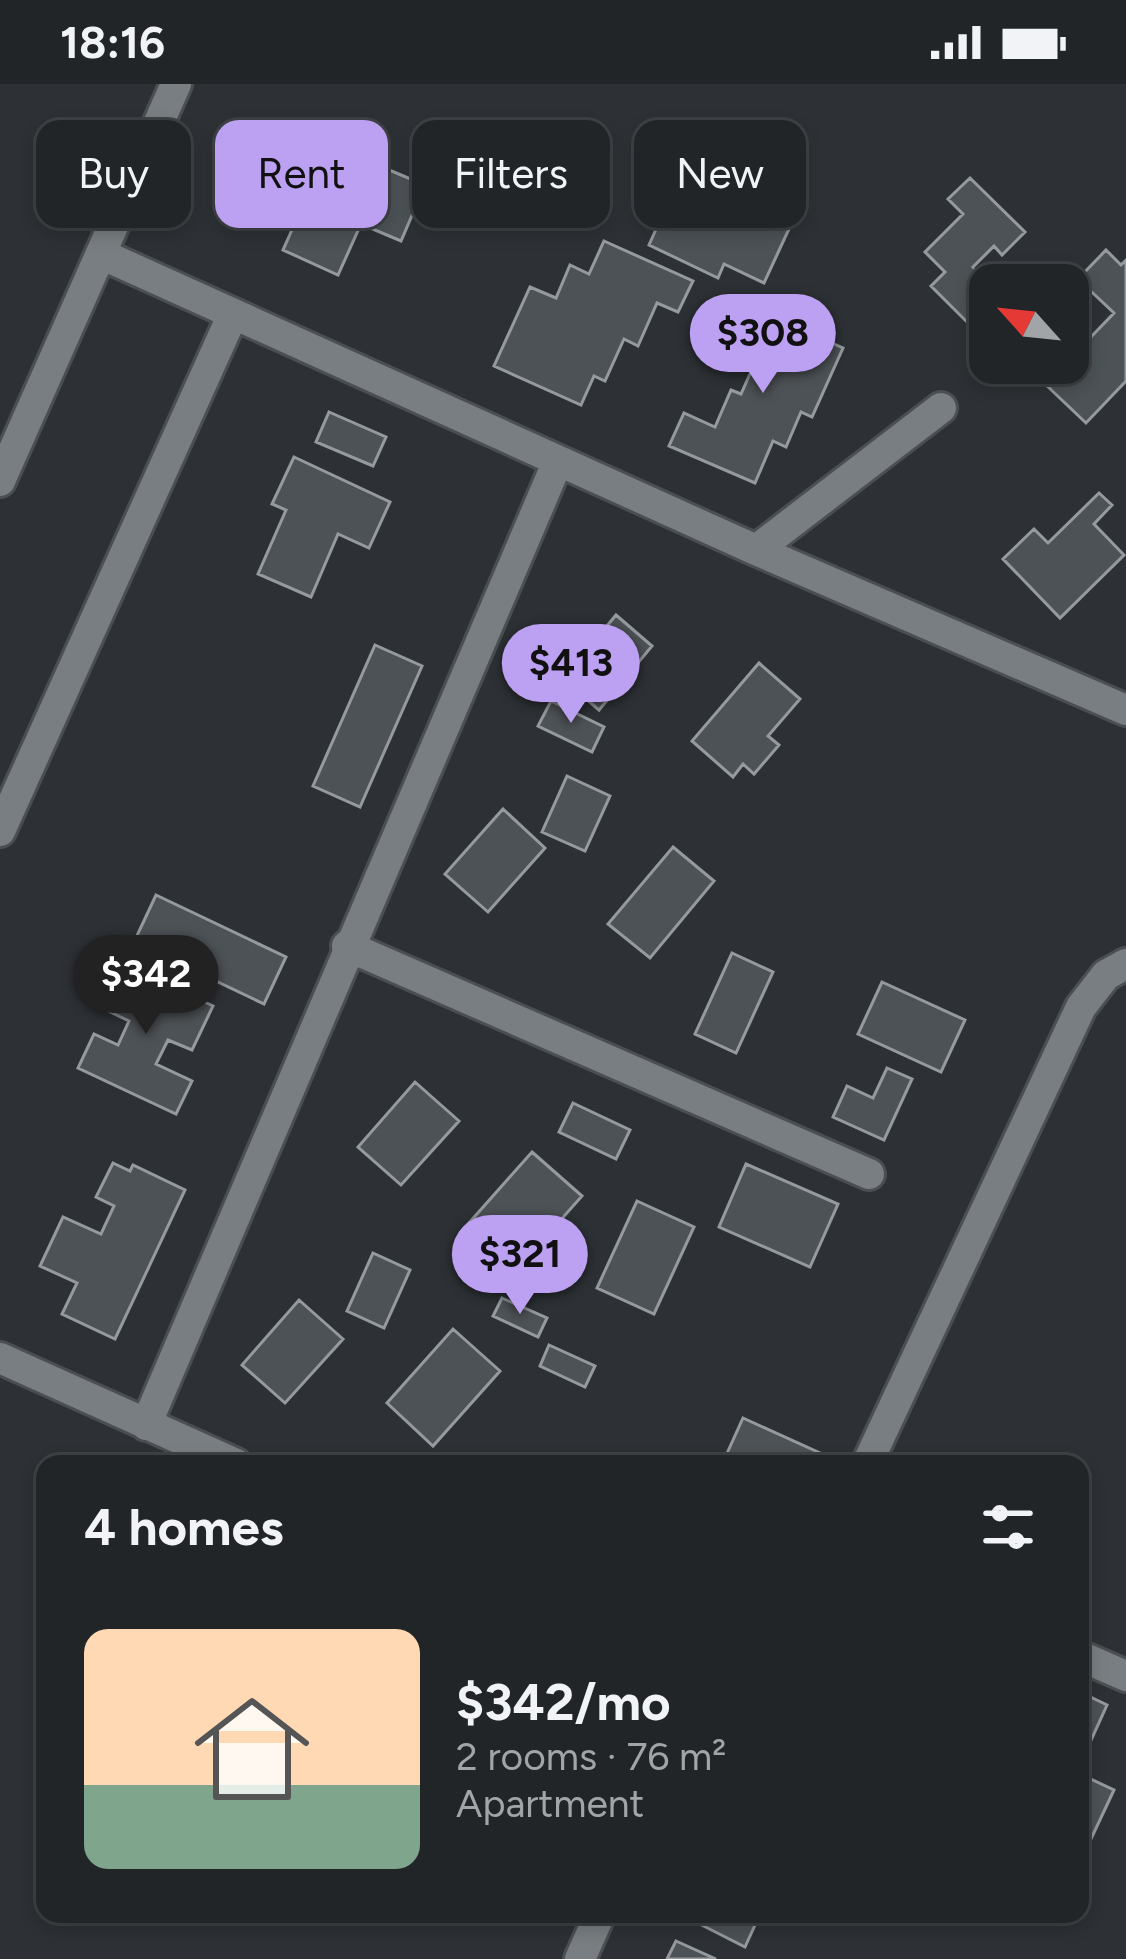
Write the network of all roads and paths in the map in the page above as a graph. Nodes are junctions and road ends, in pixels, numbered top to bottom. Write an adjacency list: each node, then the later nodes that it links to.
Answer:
1 (176, 84): 2 (street)
2 (100, 254): 3 (street); 6 (street)
3 (233, 314): 5 (street); 9 (street)
4 (940, 409): 7 (street)
5 (558, 461): 7 (street); 10 (street)
6 (0, 481)
7 (756, 550): 8 (street)
8 (1126, 710)
9 (0, 831)
10 (346, 946): 12 (street); 14 (street)
11 (1126, 964): 16 (street)
12 (869, 1174)
13 (0, 1358): 14 (street)
14 (146, 1425): 15 (street)
15 (215, 1455)
16 (871, 1455)
17 (1089, 1660): 18 (street)
18 (1126, 1676)
19 (596, 1923): 20 (street)
20 (580, 1959)

